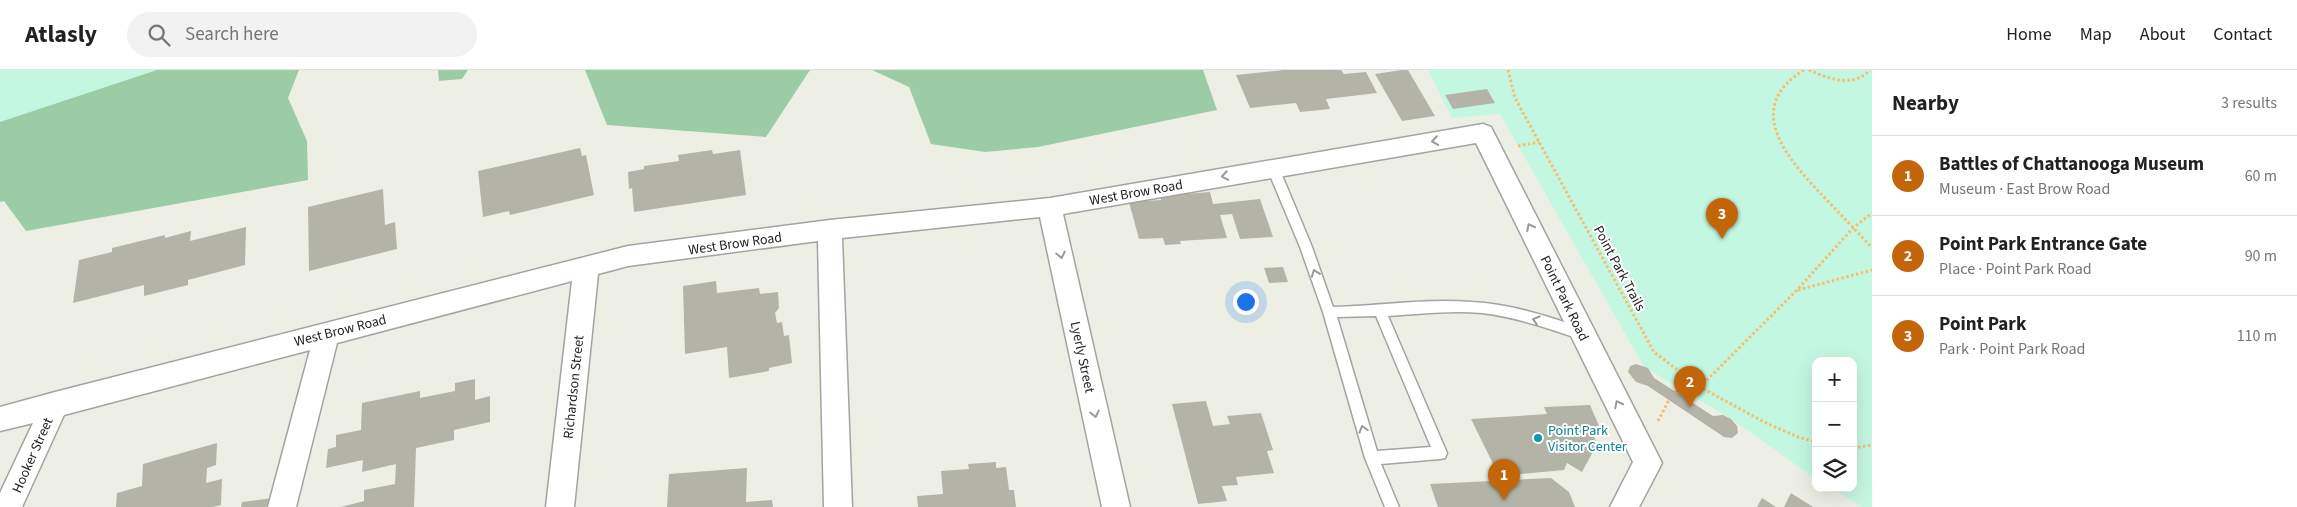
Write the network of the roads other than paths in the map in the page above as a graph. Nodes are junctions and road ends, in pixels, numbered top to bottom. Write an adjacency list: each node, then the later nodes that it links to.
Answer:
1 (1483, 133): 2 (street, West Brow Road, one-way to 2); 9 (street, Point Park Road, one-way to 1)
2 (1273, 168): 3 (street, West Brow Road, one-way to 3); 7 (lane, one-way to 2)
3 (1050, 207): 4 (street, West Brow Road); 17 (street, Lyerly Street, one-way to 17)
4 (830, 230): 5 (street, West Brow Road); 16 (street)
5 (586, 267): 8 (street, West Brow Road); 15 (street, Richardson Street)
6 (1380, 311): 7 (lane); 9 (lane, one-way to 6); 12 (lane)
7 (1329, 312): 12 (lane, one-way to 7)
8 (327, 334): 10 (street, West Brow Road); 14 (street)
9 (1583, 334): 19 (street, Point Park Road, one-way to 9)
10 (55, 404): 11 (street, West Brow Road); 13 (street, Hooker Street)
11 (0, 419)
12 (1372, 458): 18 (lane)
13 (8, 507)
14 (282, 507)
15 (560, 507)
16 (838, 507)
17 (1116, 507)
18 (1392, 507)
19 (1624, 507)

